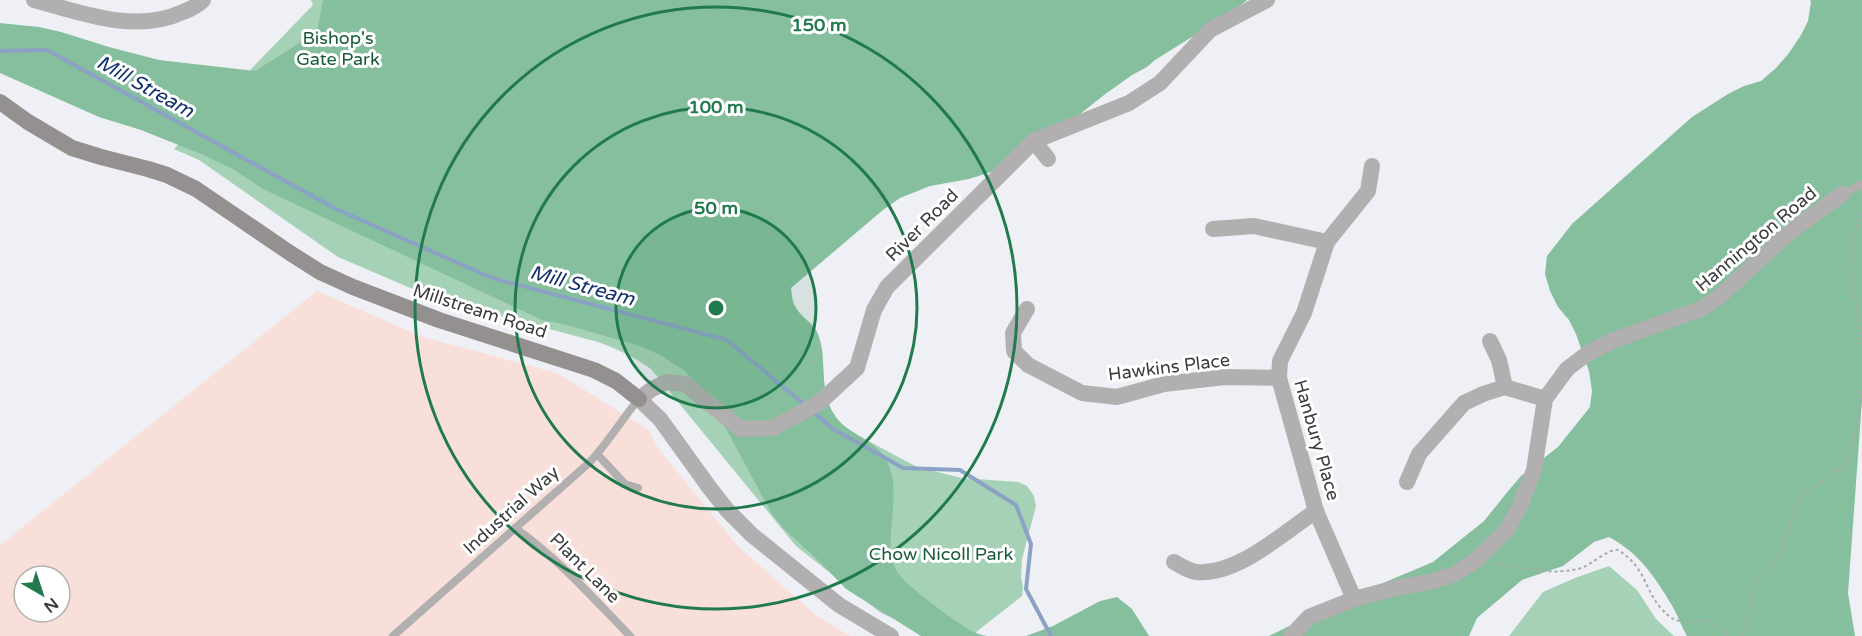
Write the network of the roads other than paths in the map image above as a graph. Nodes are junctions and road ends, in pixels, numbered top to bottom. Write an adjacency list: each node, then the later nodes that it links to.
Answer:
1 (34, 0): 2 (street)
2 (203, 0)
3 (1267, 0): 5 (street, River Road)
4 (0, 102): 16 (main road, Millstream Road)
5 (1034, 141): 6 (street); 16 (street, River Road)
6 (1048, 159)
7 (1372, 166): 11 (street, Hanbury Place)
8 (1862, 184): 9 (lane, Hannington Road)
9 (1842, 194): 17 (street, Hannington Road)
10 (1213, 229): 11 (street)
11 (1327, 242): 14 (street, Hanbury Place)
12 (1027, 309): 14 (street, Hawkins Place)
13 (1490, 341): 15 (street)
14 (1279, 378): 21 (street, Hanbury Place)
15 (1505, 387): 17 (street); 19 (street)
16 (639, 399): 18 (lane, Industrial Way); 27 (street, Millstream Road)
17 (1545, 399): 24 (street, Hannington Road)
18 (597, 454): 20 (lane); 22 (lane, Industrial Way)
19 (1407, 482)
20 (638, 488)
21 (1316, 511): 23 (street); 24 (street, Hanbury Place)
22 (515, 528): 25 (lane, Industrial Way); 26 (lane, Plant Lane)
23 (1174, 562)
24 (1354, 599): 28 (street, Hannington Road)
25 (393, 636)
26 (630, 636)
27 (891, 636)
28 (1291, 636)

